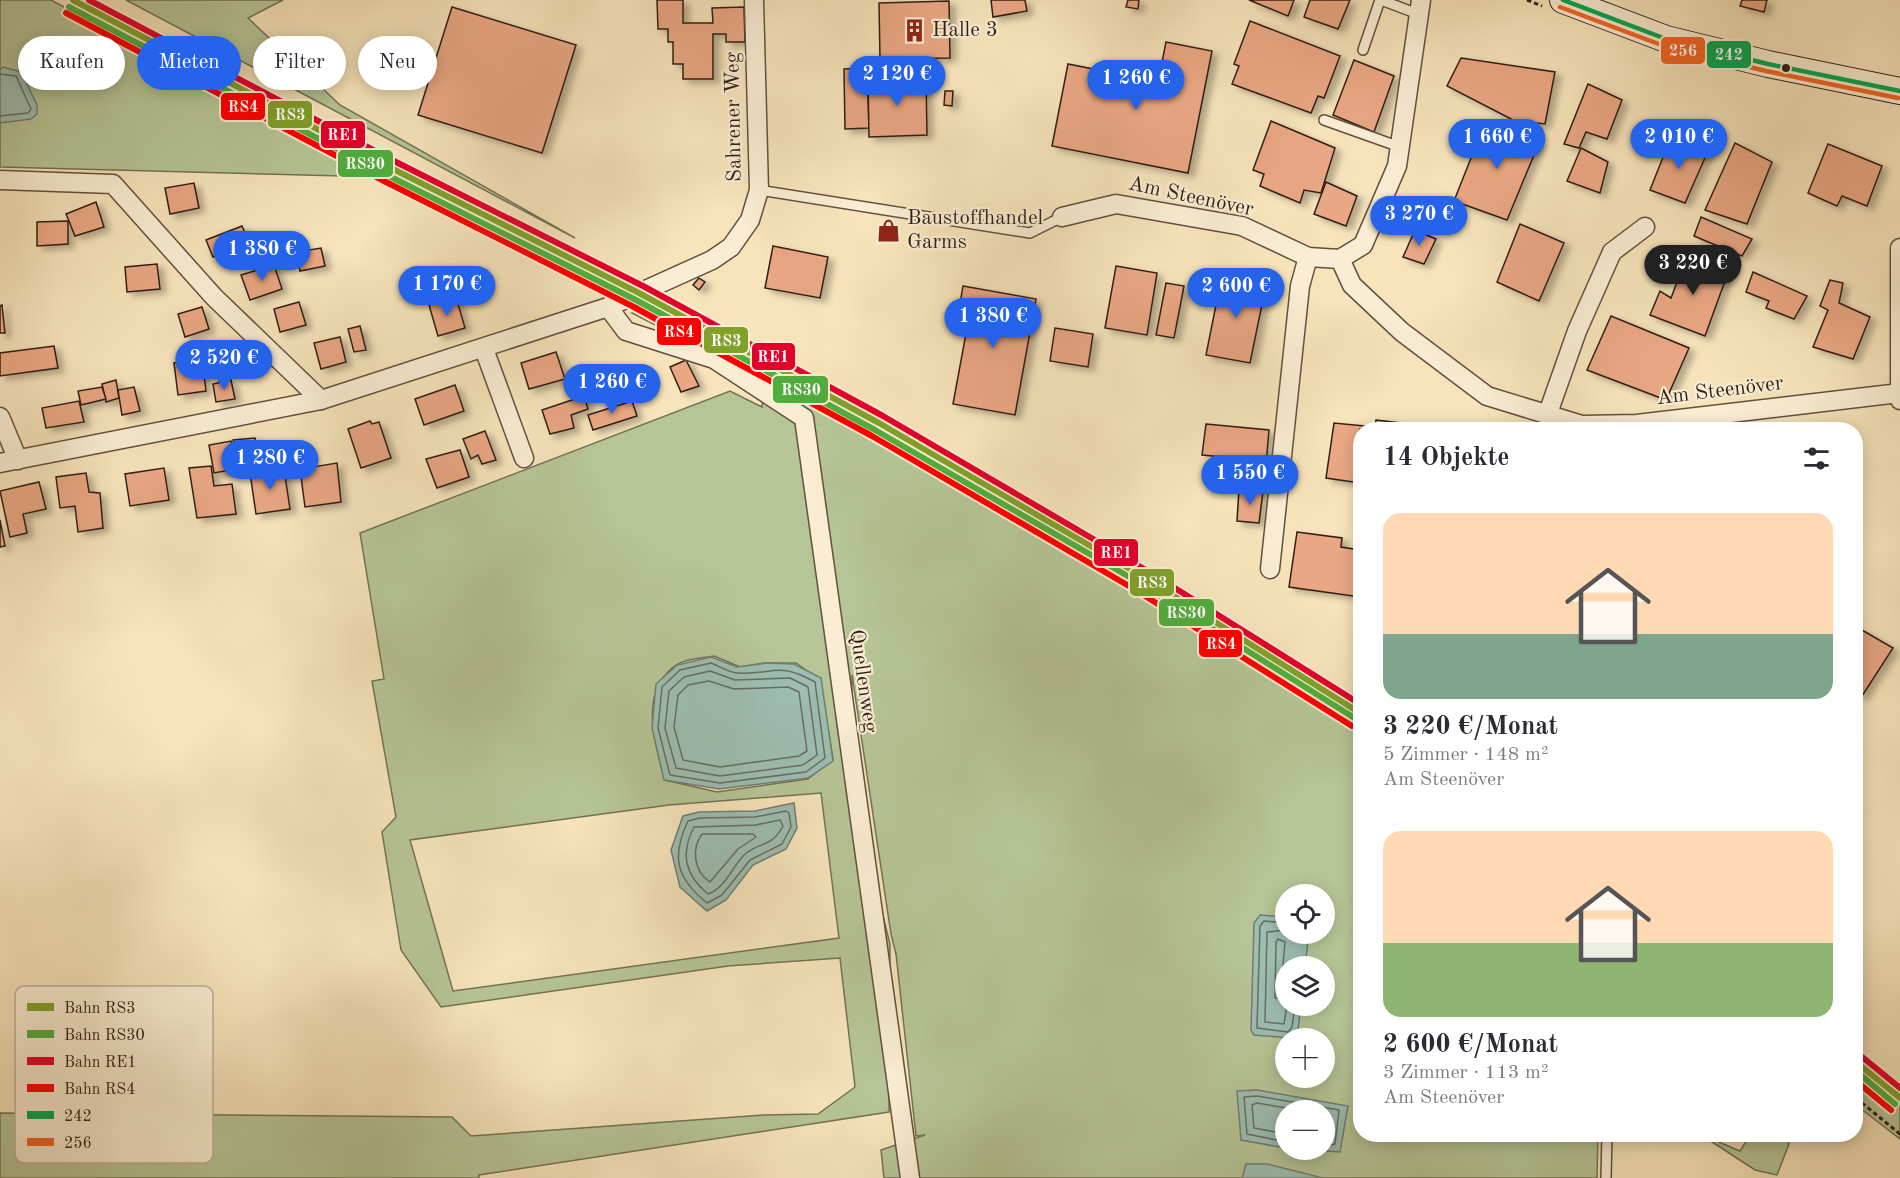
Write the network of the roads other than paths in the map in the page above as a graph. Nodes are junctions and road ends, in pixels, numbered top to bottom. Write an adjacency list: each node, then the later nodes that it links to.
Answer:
1 (754, 0): 10 (street, Sahrener Weg)
2 (1380, 0): 4 (lane); 5 (lane)
3 (1563, 0): 6 (main road)
4 (1420, 7): 8 (street)
5 (1363, 50)
6 (1900, 91)
7 (1324, 120): 8 (lane)
8 (1400, 147): 15 (street)
9 (0, 180): 19 (street)
10 (759, 190): 11 (lane); 16 (street, Sahrener Weg)
11 (1062, 217): 14 (street, Am Steenöver)
12 (1645, 227): 22 (street)
13 (1900, 248): 18 (street)
14 (1308, 257): 15 (street, Am Steenöver); 26 (street)
15 (1340, 259): 21 (street, Am Steenöver)
16 (608, 307): 17 (street, Sahrener Weg); 28 (street, Quellenweg)
17 (484, 349): 19 (street, Sahrener Weg); 24 (street)
18 (1900, 395): 23 (street, Am Steenöver)
19 (321, 400): 25 (street, Sahrener Weg)
20 (0, 417): 25 (street)
21 (1545, 422)
22 (1547, 422)
23 (1655, 422)
24 (524, 458)
25 (9, 461)
26 (1270, 569)
27 (1607, 1142): 29 (lane)
28 (910, 1178)
29 (1606, 1178)

